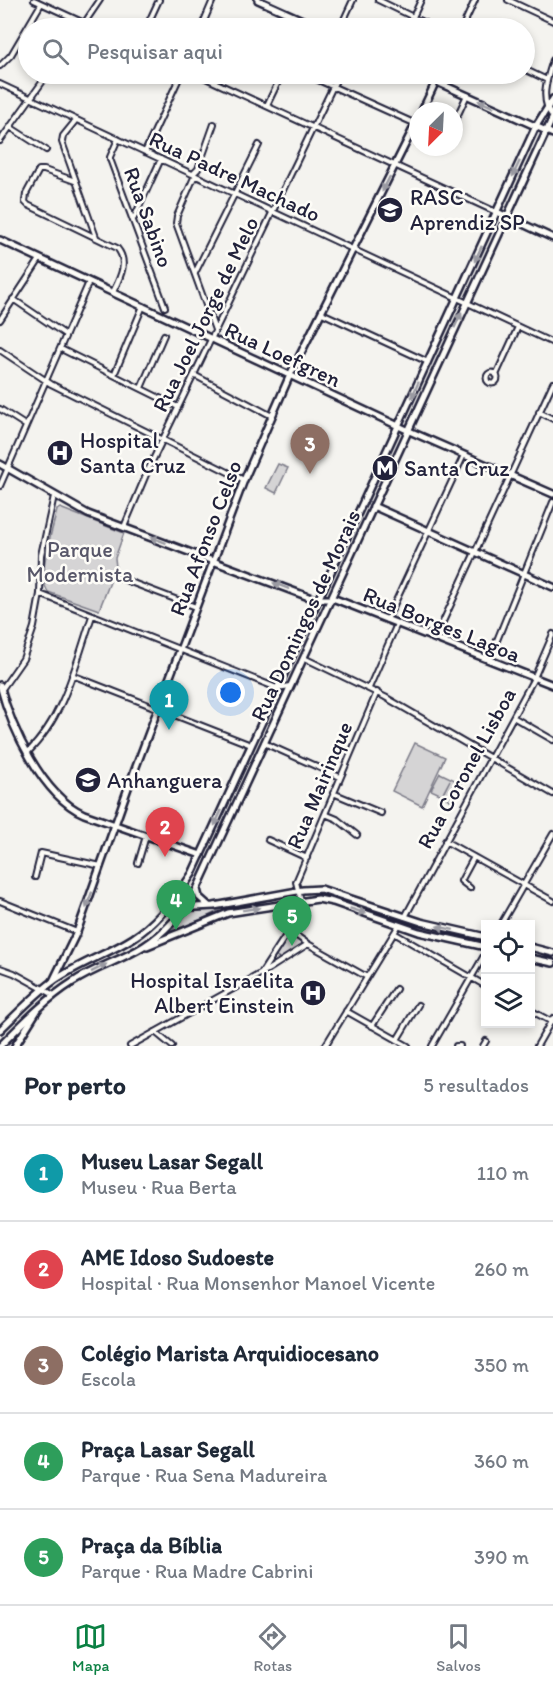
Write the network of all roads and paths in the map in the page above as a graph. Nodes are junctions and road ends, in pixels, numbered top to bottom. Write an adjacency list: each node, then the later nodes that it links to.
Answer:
1 (34, 0): 12 (street)
2 (100, 0): 16 (street)
3 (159, 0): 17 (street)
4 (213, 0): 18 (street)
5 (258, 0): 11 (main road)
6 (353, 0): 20 (street)
7 (378, 0): 13 (street)
8 (421, 0): 13 (street)
9 (475, 0): 21 (street)
10 (508, 0): 22 (street)
11 (269, 2): 19 (main road)
12 (41, 4): 14 (street); 15 (street)
13 (413, 17)
14 (33, 18)
15 (71, 18)
16 (88, 18)
17 (151, 18)
18 (205, 18)
19 (293, 18)
20 (345, 18)
21 (467, 18)
22 (553, 21)
23 (18, 43): 25 (street)
24 (553, 60): 27 (street)
25 (0, 66)
26 (535, 74): 27 (street)
27 (547, 80): 43 (street)
28 (0, 84): 38 (street, Rua Padre Machado)
29 (40, 84): 38 (street)
30 (176, 84): 58 (street)
31 (220, 84): 42 (street)
32 (277, 84): 42 (street)
33 (328, 84): 36 (street)
34 (435, 84): 40 (main road)
35 (443, 84): 37 (main road)
36 (333, 86): 45 (street); 50 (street, Rua Joel Jorge de Melo)
37 (467, 95): 41 (street); 48 (main road, one-way to 37)
38 (30, 98): 46 (street, Rua Padre Machado); 49 (street)
39 (553, 99): 43 (main road, Rua Domingos de Morais)
40 (426, 102)
41 (463, 104)
42 (267, 105): 50 (street)
43 (547, 108): 44 (street); 48 (main road, Rua Domingos de Morais)
44 (553, 117): 51 (main road, Rua Domingos de Morais)
45 (409, 118)
46 (76, 120): 54 (street, Rua Padre Machado); 62 (street)
47 (214, 124): 61 (street)
48 (536, 126): 51 (main road); 65 (main road, Rua Domingos de Morais, one-way to 65)
49 (10, 127): 55 (street); 57 (street)
50 (313, 127): 60 (street); 64 (street, Rua Joel Jorge de Melo)
51 (545, 130): 52 (main road); 66 (main road, Rua Domingos de Morais)
52 (553, 134)
53 (409, 138): 60 (main road, Rua Afonso Celso)
54 (118, 139): 58 (street, Rua Padre Machado); 67 (street, Rua Sabino)
55 (0, 141)
56 (259, 146): 63 (street)
57 (46, 150)
58 (144, 152): 59 (street, Rua Padre Machado)
59 (161, 159): 61 (street, Rua Padre Machado); 67 (street)
60 (396, 165): 65 (street); 71 (main road, Rua Afonso Celso, one-way to 71)
61 (194, 175): 63 (street, Rua Padre Machado); 73 (street)
62 (75, 181): 68 (street); 68 (street)
63 (233, 193): 64 (street, Rua Padre Machado); 73 (street)
64 (272, 212): 71 (street, Rua Padre Machado); 84 (street, Rua Joel Jorge de Melo)
65 (497, 212): 66 (main road); 76 (main road, Rua Domingos de Morais, one-way to 76)
66 (506, 216): 69 (main road); 78 (main road, Rua Domingos de Morais)
67 (133, 219): 80 (street, Rua Sabino)
68 (96, 237): 75 (street)
69 (553, 238)
70 (0, 240): 72 (main road, Rua Loefgren)
71 (353, 249): 76 (street, Rua Padre Machado); 81 (main road, Rua Afonso Celso)
72 (40, 258): 74 (main road, Rua Loefgren); 77 (street)
73 (195, 274): 84 (street)
74 (89, 281): 75 (main road, Rua Loefgren); 85 (street)
75 (113, 292): 79 (main road, Rua Loefgren)
76 (457, 298): 78 (street, Rua Padre Machado); 91 (main road, Rua Domingos de Morais)
77 (13, 299): 82 (street); 85 (street)
78 (466, 303): 83 (street, Rua Padre Machado); 106 (main road, Rua Domingos de Morais, one-way to 78)
79 (145, 307): 87 (main road, Rua Loefgren); 92 (street)
80 (165, 307)
81 (322, 313): 91 (street); 94 (main road, Rua Afonso Celso)
82 (0, 320)
83 (518, 327): 88 (street, Rua Padre Machado); 95 (street)
84 (215, 331): 87 (street, Rua Joel Jorge de Melo)
85 (66, 335): 89 (street)
86 (164, 335): 98 (street)
87 (212, 338): 93 (street, Rua Joel Jorge de Melo); 94 (main road, Rua Loefgren)
88 (553, 343)
89 (61, 349): 92 (street); 96 (street)
90 (0, 350): 96 (street)
91 (428, 362): 105 (main road, Rua Domingos de Morais, one-way to 105)
92 (114, 375): 98 (street)
93 (194, 375): 99 (street, Rua Joel Jorge de Melo); 102 (street)
94 (290, 375): 102 (main road, Rua Afonso Celso); 105 (main road, Rua Loefgren)
95 (496, 375)
96 (46, 382): 104 (street); 107 (street)
97 (553, 383): 101 (street)
98 (141, 388): 99 (street)
99 (178, 407): 107 (street, Rua Joel Jorge de Melo)
100 (0, 409): 104 (street)
101 (539, 412): 103 (street); 111 (street)
102 (273, 416): 112 (main road, Rua Afonso Celso)
103 (553, 419)
104 (25, 425): 110 (street)
105 (399, 426): 106 (main road, Rua Loefgren); 127 (main road, Rua Domingos de Morais)
106 (407, 430): 108 (main road, Rua Loefgren); 117 (main road, Rua Domingos de Morais)
107 (163, 440): 112 (street); 118 (street, Rua Joel Jorge de Melo)
108 (464, 455): 111 (main road, Rua Loefgren); 119 (street)
109 (0, 464): 110 (main road)
110 (6, 468): 113 (street); 115 (main road)
111 (511, 475): 114 (main road, Rua Loefgren); 120 (street)
112 (244, 480): 121 (main road, Rua Afonso Celso)
113 (0, 486)
114 (553, 494)
115 (56, 498): 118 (main road); 125 (street)
116 (553, 502): 122 (street)
117 (373, 506): 119 (main road); 126 (main road, Rua Domingos de Morais)
118 (124, 527): 121 (main road, one-way to 118)
119 (428, 531): 120 (main road); 130 (street)
120 (474, 552): 122 (main road); 133 (street)
121 (213, 560): 127 (main road, one-way to 121); 128 (main road, Rua Afonso Celso)
122 (524, 574): 124 (main road); 136 (street)
123 (117, 577): 128 (street)
124 (553, 587)
125 (40, 594): 129 (street); 141 (street)
126 (330, 598): 127 (main road, Rua Borges Lagoa); 130 (main road, Rua Borges Lagoa); 135 (main road, Rua Domingos de Morais)
127 (318, 600): 142 (main road, Rua Domingos de Morais)
128 (196, 607): 134 (main road, Rua Afonso Celso)
129 (92, 616): 134 (street); 137 (street)
130 (387, 620): 131 (main road, Rua Borges Lagoa)
131 (397, 624): 133 (main road, Rua Borges Lagoa); 143 (street)
132 (553, 634): 138 (street, Rua Coronel Lisboa)
133 (435, 639): 136 (main road, Rua Borges Lagoa)
134 (180, 650): 142 (street); 145 (main road, Rua Afonso Celso)
135 (303, 657): 140 (main road, Rua Domingos de Morais); 143 (street)
136 (489, 660): 138 (main road, Rua Borges Lagoa)
137 (72, 675): 145 (street); 150 (street)
138 (534, 678): 139 (main road, Rua Borges Lagoa); 146 (street, Rua Coronel Lisboa)
139 (553, 685)
140 (290, 686): 142 (street); 148 (main road, Rua Domingos de Morais)
141 (1, 687): 150 (main road)
142 (278, 688): 149 (main road, Rua Domingos de Morais)
143 (369, 688): 144 (street)
144 (376, 692): 151 (street); 152 (street, Rua Mairinque)
145 (158, 709): 149 (street); 157 (main road, Rua Afonso Celso)
146 (513, 717): 147 (street); 151 (street, Rua Coronel Lisboa)
147 (553, 740)
148 (263, 743): 152 (street); 168 (main road, Rua Domingos de Morais)
149 (251, 745): 163 (main road, Rua Domingos de Morais, one-way to 163)
150 (27, 753): 157 (main road)
151 (490, 758): 154 (street); 162 (street, Rua Coronel Lisboa)
152 (340, 777): 153 (street, Rua Mairinque)
153 (333, 793): 155 (street); 156 (street, Rua Mairinque)
154 (553, 794)
155 (381, 813)
156 (325, 814): 159 (street); 165 (street, Rua Mairinque)
157 (115, 825): 160 (main road); 167 (main road, Rua Afonso Celso)
158 (553, 834): 170 (street)
159 (357, 835)
160 (147, 836): 163 (main road); 166 (street)
161 (268, 840): 165 (street)
162 (445, 840): 164 (street); 180 (street, Rua Coronel Lisboa)
163 (201, 855): 168 (main road); 177 (main road, Rua Domingos de Morais)
164 (474, 857): 170 (street); 171 (street)
165 (307, 858): 173 (street, Rua Mairinque)
166 (138, 863)
167 (101, 866): 169 (street); 184 (main road, Rua Afonso Celso, one-way to 184)
168 (206, 870): 172 (main road, Rua Domingos de Morais)
169 (35, 877)
170 (524, 885): 176 (street); 181 (street)
171 (470, 888)
172 (197, 889): 178 (main road, Rua Domingos de Morais); 179 (main road)
173 (297, 891): 175 (street); 179 (main road); 180 (main road)
174 (0, 901): 184 (street)
175 (302, 901): 182 (main road, one-way to 182); 183 (street); 188 (main road, one-way to 175)
176 (553, 901)
177 (172, 902): 178 (main road); 201 (main road, Rua Domingos de Morais)
178 (188, 903): 179 (main road); 188 (main road, Rua Domingos de Morais)
179 (210, 906)
180 (405, 917): 186 (main road, one-way to 180)
181 (503, 920)
182 (399, 925): 185 (street); 189 (main road)
183 (290, 931): 187 (street); 192 (street)
184 (77, 932): 201 (main road, Rua Afonso Celso)
185 (394, 933): 199 (street); 200 (street)
186 (481, 936)
187 (308, 944): 195 (street); 199 (street)
188 (142, 948): 205 (main road, Rua Domingos de Morais, one-way to 188)
189 (481, 948)
190 (535, 948): 191 (main road)
191 (553, 953)
192 (273, 954): 195 (street); 198 (street)
193 (535, 958): 196 (main road)
194 (481, 959): 200 (street)
195 (281, 962): 198 (street)
196 (553, 963)
197 (0, 968): 204 (street)
198 (262, 972): 213 (street)
199 (367, 977): 208 (street)
200 (471, 978): 202 (street); 222 (street)
201 (53, 981): 204 (main road, Rua Domingos de Morais)
202 (481, 983)
203 (396, 989): 211 (street)
204 (43, 990): 205 (street); 212 (main road, Rua Domingos de Morais)
205 (54, 996): 207 (main road, Rua Domingos de Morais)
206 (418, 1005): 214 (street)
207 (37, 1011): 216 (main road); 217 (main road, Rua Domingos de Morais)
208 (346, 1011): 211 (street); 220 (street)
209 (535, 1012): 210 (street)
210 (552, 1021): 224 (street)
211 (372, 1026): 214 (street)
212 (0, 1030)
213 (155, 1032): 218 (street); 219 (street)
214 (398, 1040): 221 (street)
215 (486, 1041): 223 (street)
216 (0, 1046)
217 (15, 1046)
218 (130, 1046)
219 (171, 1046)
220 (325, 1046)
221 (408, 1046)
222 (432, 1046)
223 (483, 1046)
224 (537, 1046)

